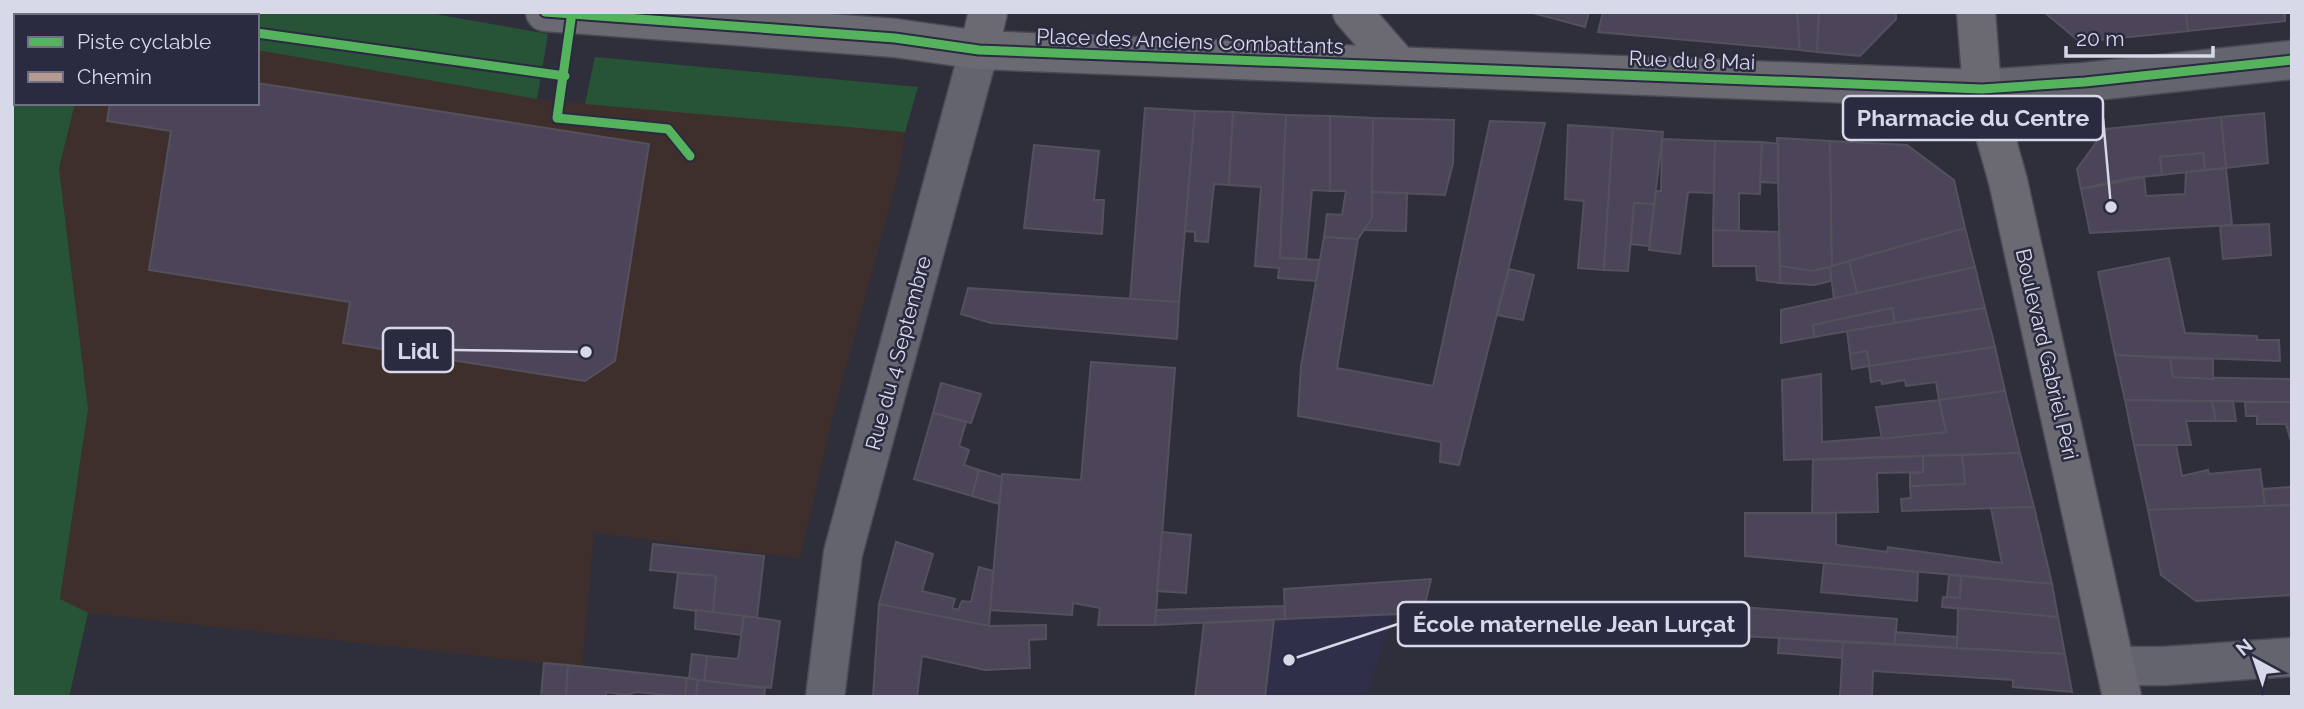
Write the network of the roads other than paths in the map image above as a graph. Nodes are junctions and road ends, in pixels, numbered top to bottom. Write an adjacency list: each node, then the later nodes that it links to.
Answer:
1 (545, 12): 5 (street, Place des Anciens Combattants)
2 (988, 12): 5 (street, Rue du 4 Septembre)
3 (1352, 12): 7 (street, Place des Anciens Combattants)
4 (1976, 12): 8 (street, Boulevard Gabriel Péri)
5 (979, 50): 7 (street, Place des Anciens Combattants); 11 (street, Rue du 4 Septembre)
6 (2292, 60): 8 (street)
7 (1399, 66): 8 (street, Rue du 8 Mai)
8 (1982, 89): 10 (street, Boulevard Gabriel Péri)
9 (2292, 657): 10 (street)
10 (2120, 681)
11 (825, 697)

